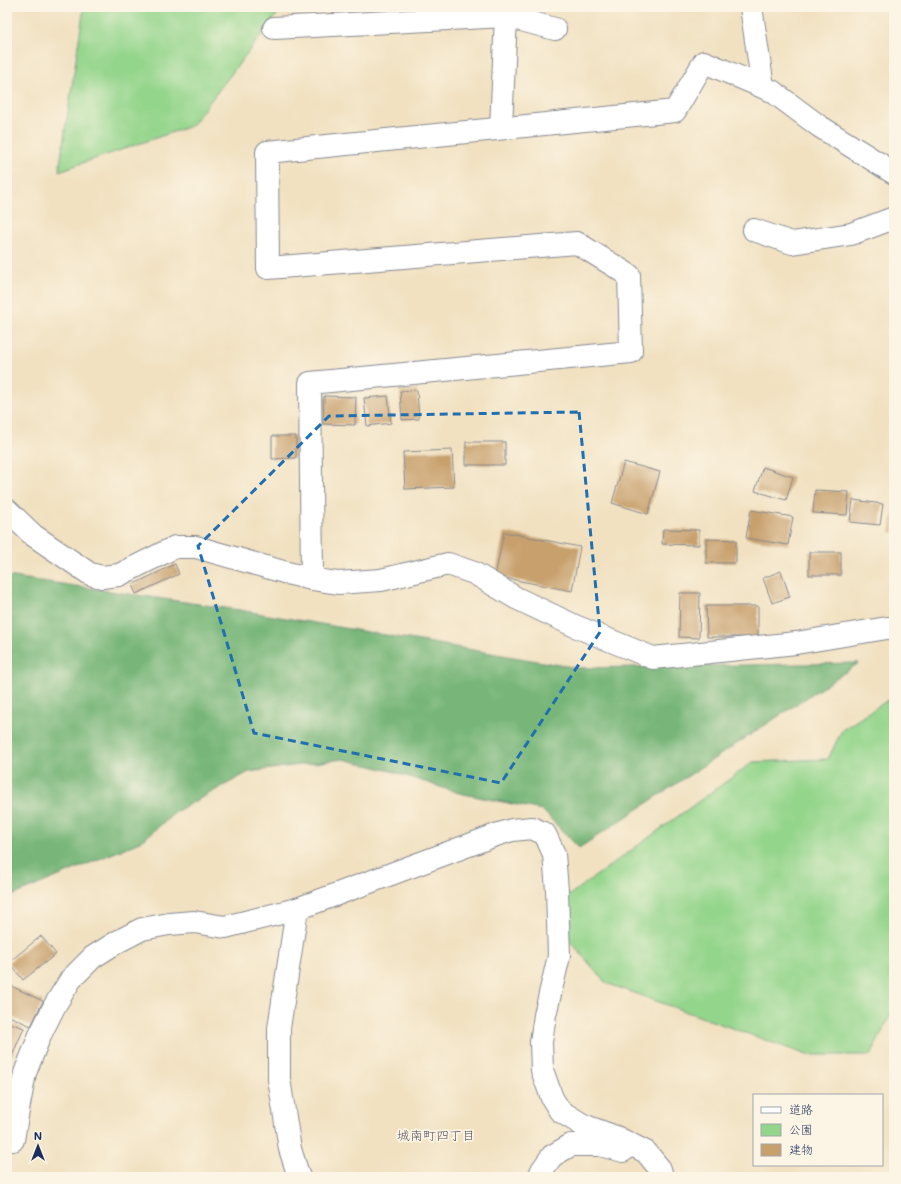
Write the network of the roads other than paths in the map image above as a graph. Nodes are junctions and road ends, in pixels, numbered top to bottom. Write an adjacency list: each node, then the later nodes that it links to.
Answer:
1 (751, 7): 7 (street)
2 (508, 11): 3 (street); 6 (street); 8 (street)
3 (443, 13): 4 (street)
4 (376, 15): 5 (street)
5 (274, 28)
6 (555, 29)
7 (763, 87): 8 (street); 9 (street)
8 (501, 128): 13 (street)
9 (894, 173)
10 (894, 218): 11 (street)
11 (754, 230)
12 (7, 510): 13 (street)
13 (312, 579): 14 (street)
14 (894, 628)
15 (297, 908): 16 (street); 17 (street); 19 (street)
16 (7, 1140)
17 (299, 1177)
18 (539, 1177): 19 (street)
19 (660, 1177)

